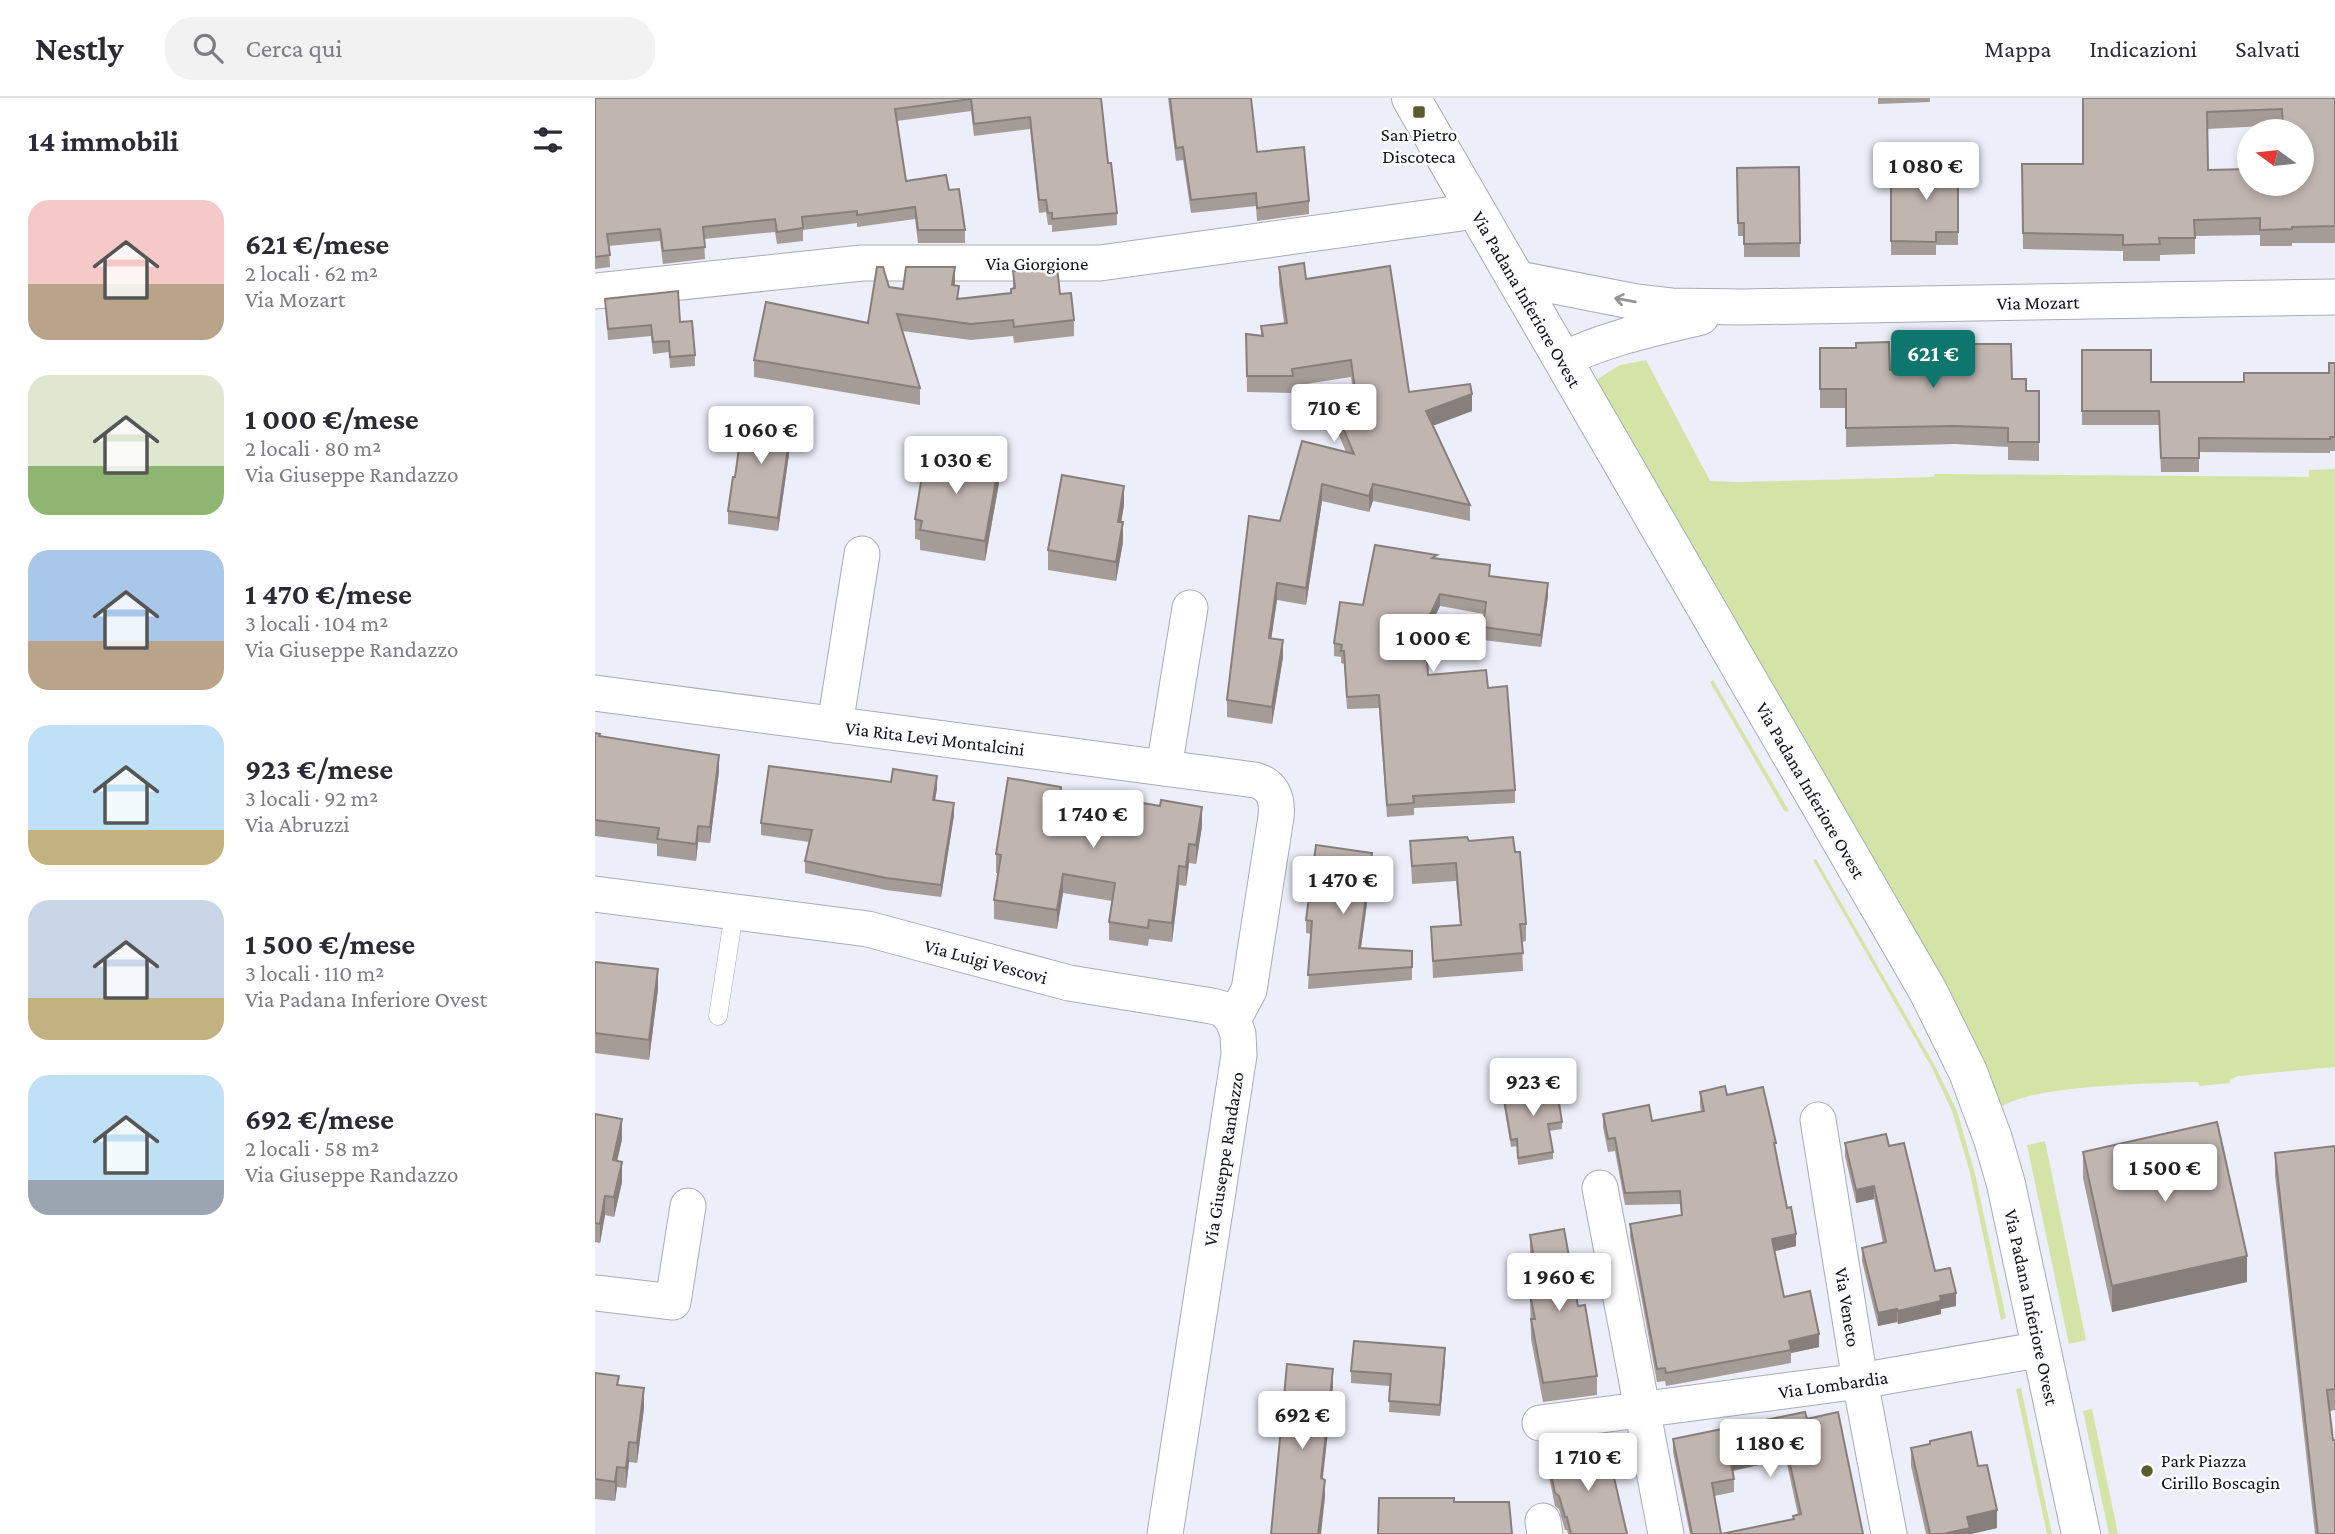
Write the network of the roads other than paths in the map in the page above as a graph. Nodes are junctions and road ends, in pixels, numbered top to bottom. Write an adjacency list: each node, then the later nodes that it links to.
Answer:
1 (1411, 98): 2 (street, Via Padana Inferiore Ovest)
2 (1476, 211): 3 (street, Via Padana Inferiore Ovest); 4 (street, Via Giorgione)
3 (1514, 278): 6 (street, Via Mozart, one-way to 3); 7 (street, Via Padana Inferiore Ovest)
4 (595, 291)
5 (2335, 297): 6 (street, Via Mozart)
6 (1742, 307): 7 (street, Via Mozart)
7 (1562, 360): 21 (street, Via Padana Inferiore Ovest)
8 (862, 554): 11 (street)
9 (1190, 608): 12 (street)
10 (595, 693): 11 (street, Via Rita Levi Montalcini)
11 (835, 725): 12 (street, Via Rita Levi Montalcini)
12 (1164, 768): 16 (street, Via Rita Levi Montalcini)
13 (595, 894): 14 (street, Via Luigi Vescovi)
14 (734, 913): 15 (lane); 16 (street, Via Luigi Vescovi)
15 (718, 1016)
16 (1233, 1020): 25 (street, Via Giuseppe Randazzo)
17 (1818, 1120): 22 (street, Via Veneto)
18 (1600, 1188): 23 (street)
19 (688, 1206): 20 (street)
20 (595, 1293)
21 (2042, 1349): 22 (street, Via Lombardia); 28 (street, Via Padana Inferiore Ovest)
22 (1860, 1381): 23 (street, Via Lombardia); 27 (street, Via Veneto)
23 (1642, 1410): 24 (street, Via Lombardia); 26 (street)
24 (1540, 1423)
25 (1165, 1534)
26 (1667, 1534)
27 (1889, 1534)
28 (2081, 1534)

